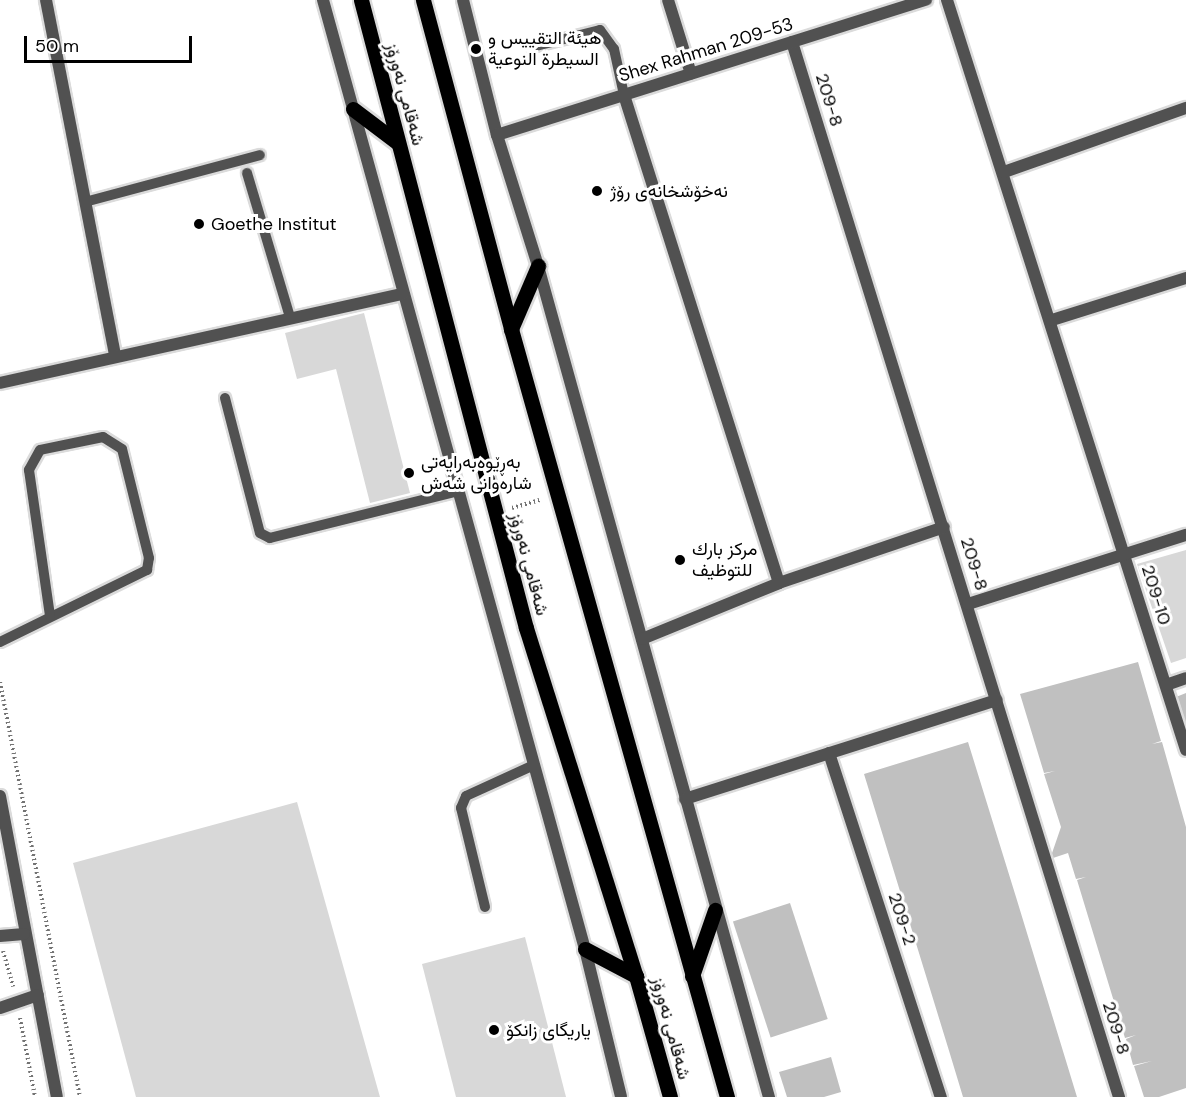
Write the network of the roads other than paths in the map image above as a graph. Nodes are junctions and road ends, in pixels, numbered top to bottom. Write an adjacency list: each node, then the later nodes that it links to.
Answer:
1 (46, 0): 21 (street)
2 (323, 0): 15 (street)
3 (361, 0): 17 (main road, شەقامی نەورۆز)
4 (423, 0): 27 (main road, شەقامی نەورۆز)
5 (463, 0): 16 (street)
6 (668, 0): 12 (street)
7 (926, 0): 9 (street, Shex Rahman 209-53)
8 (947, 0): 19 (street, 209-10)
9 (898, 4): 10 (street, Shex Rahman 209-53)
10 (792, 42): 12 (street, Shex Rahman 209-53); 32 (street, 209-8)
11 (532, 47): 13 (lane)
12 (691, 74): 13 (street, Shex Rahman 209-53)
13 (624, 95): 16 (street, Shex Rahman 209-53); 35 (street)
14 (1186, 108): 19 (street)
15 (353, 109): 17 (main road); 24 (street)
16 (497, 135): 22 (street)
17 (398, 142): 53 (main road, شەقامی نەورۆز)
18 (260, 155): 21 (lane)
19 (1004, 172): 26 (street, 209-10)
20 (247, 173): 25 (lane)
21 (85, 202): 28 (street)
22 (538, 266): 27 (main road); 38 (street)
23 (1186, 278): 26 (street)
24 (403, 294): 25 (street); 31 (street)
25 (290, 318): 28 (street)
26 (1052, 320): 34 (street, 209-10)
27 (511, 329): 54 (main road, شەقامی نەورۆز)
28 (115, 356): 29 (street)
29 (0, 383)
30 (225, 398): 31 (lane)
31 (458, 491): 45 (street)
32 (944, 527): 35 (street); 36 (street, 209-8)
33 (1186, 535): 34 (street)
34 (1125, 554): 36 (street); 41 (street, 209-10)
35 (779, 583): 38 (street)
36 (968, 604): 42 (street, 209-8)
37 (50, 615): 37 (lane); 39 (lane)
38 (642, 639): 47 (street)
39 (0, 642)
40 (1186, 678): 41 (street)
41 (1166, 685): 43 (street, 209-10)
42 (997, 700): 44 (street); 63 (street, 209-8)
43 (1186, 750)
44 (829, 753): 47 (street); 62 (street, 209-2)
45 (534, 765): 48 (lane); 52 (street)
46 (0, 796): 50 (street)
47 (685, 799): 49 (street)
48 (486, 908)
49 (715, 910): 54 (main road); 61 (street)
50 (24, 934): 51 (street); 55 (street)
51 (0, 936)
52 (585, 949): 53 (main road); 58 (street)
53 (636, 976): 59 (main road, شەقامی نەورۆز)
54 (692, 976): 60 (main road, شەقامی نەورۆز)
55 (38, 995): 56 (street); 57 (street)
56 (0, 1008)
57 (57, 1097)
58 (621, 1097)
59 (669, 1097)
60 (727, 1097)
61 (770, 1097)
62 (941, 1097)
63 (1119, 1097)

